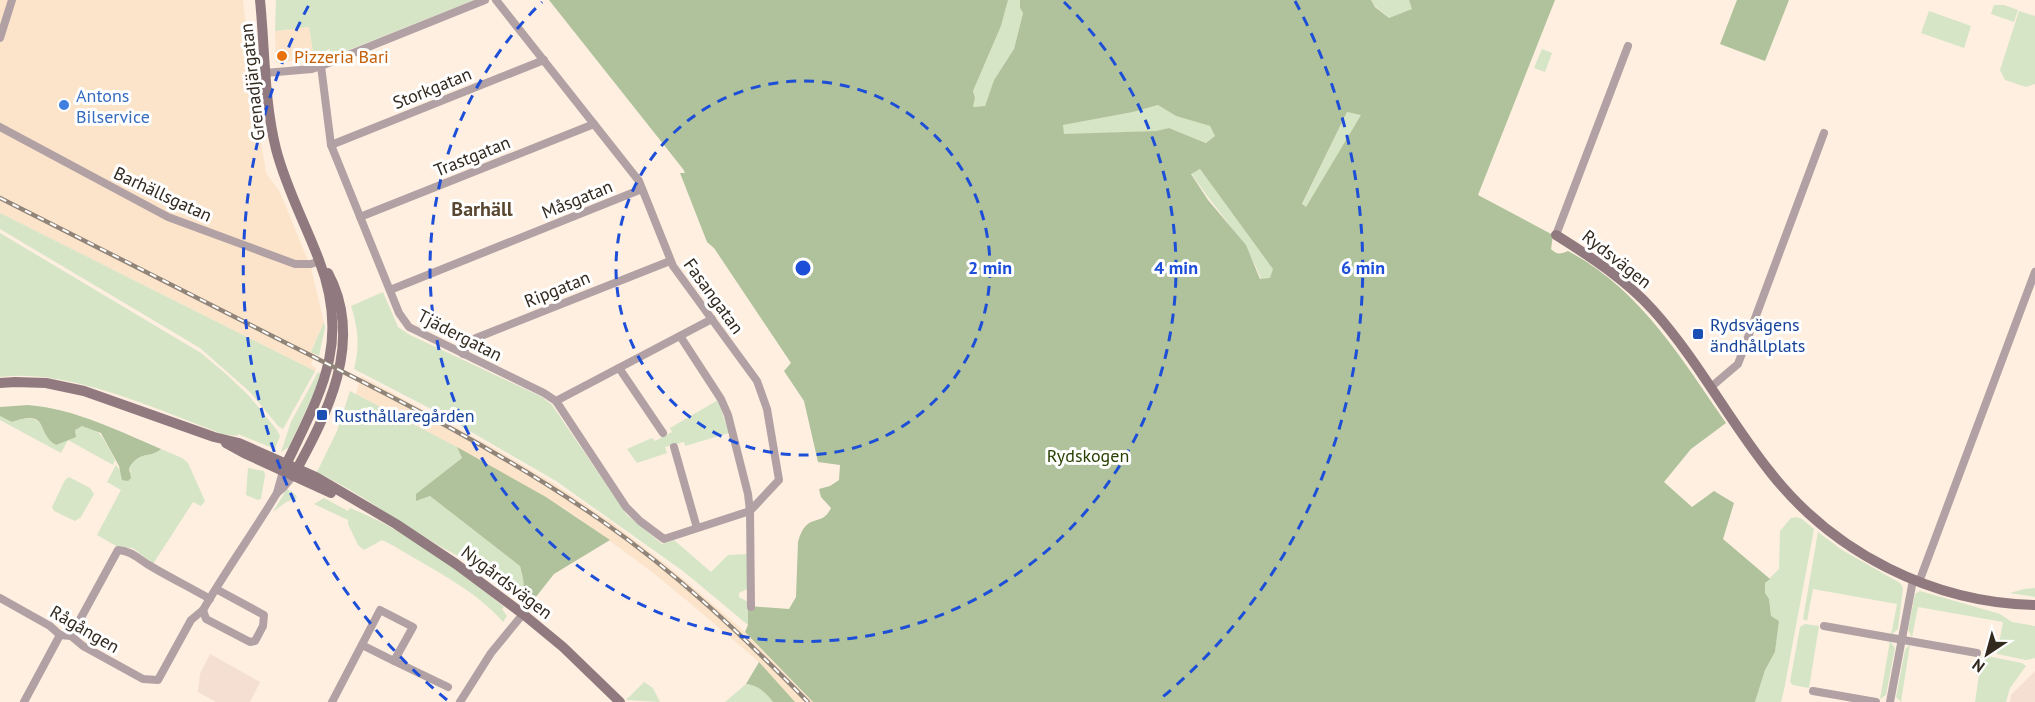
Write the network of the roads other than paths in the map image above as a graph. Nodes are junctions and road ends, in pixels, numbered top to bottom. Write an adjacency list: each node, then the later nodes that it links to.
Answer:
1 (12, 0): 5 (street)
2 (260, 0): 9 (street, Grenadjärgatan)
3 (485, 0): 8 (street)
4 (496, 0): 7 (street, Fasangatan)
5 (0, 39)
6 (1628, 46): 16 (street, Rydsvägen)
7 (544, 60): 10 (street, Fasangatan); 13 (street, Storkgatan)
8 (321, 66): 9 (street); 13 (street, Tjädergatan)
9 (265, 73): 17 (street, Grenadjärgatan)
10 (594, 124): 14 (street, Fasangatan); 15 (street, Trastgatan)
11 (0, 127): 17 (street, Barhällsgatan)
12 (1824, 133): 26 (street)
13 (332, 145): 15 (street, Tjädergatan)
14 (642, 189): 18 (street, Fasangatan); 20 (street, Måsgatan)
15 (360, 217): 20 (street, Tjädergatan)
16 (1556, 235): 26 (street, Rydsvägen)
17 (320, 261): 30 (street, Grenadjärgatan)
18 (670, 261): 21 (street, Fasangatan); 23 (street, Ripgatan)
19 (2035, 272): 33 (street)
20 (390, 290): 23 (street, Tjädergatan)
21 (712, 319): 22 (street); 31 (street, Fasangatan)
22 (681, 336): 24 (street); 31 (street)
23 (463, 354): 27 (street, Tjädergatan)
24 (619, 368): 27 (street); 28 (street)
25 (0, 384): 30 (street, Nygårdsvägen)
26 (1711, 387): 33 (street, Rydsvägen)
27 (556, 401): 32 (street, Tjädergatan)
28 (663, 433)
29 (674, 447): 32 (street)
30 (290, 470): 34 (street); 40 (street, Nygårdsvägen)
31 (750, 511): 32 (street, Tjädergatan); 38 (street)
32 (697, 528)
33 (1916, 581): 37 (street, Rydsvägen); 44 (street)
34 (216, 589): 36 (street); 39 (street)
35 (0, 598): 42 (street, Rågången)
36 (210, 599): 39 (street); 43 (street)
37 (2035, 605)
38 (751, 607)
39 (203, 610): 43 (street, Rågången)
40 (523, 614): 52 (street); 53 (street, Nygårdsvägen)
41 (1824, 626): 44 (street)
42 (60, 635): 43 (street, Rågången); 50 (street)
43 (71, 636)
44 (1901, 639): 46 (street); 55 (street)
45 (362, 645): 47 (street); 47 (street); 51 (street)
46 (1977, 653)
47 (394, 662): 48 (street)
48 (448, 687)
49 (1813, 691): 54 (street)
50 (24, 702)
51 (332, 702)
52 (460, 702)
53 (620, 702)
54 (1876, 702)
55 (1890, 702)

